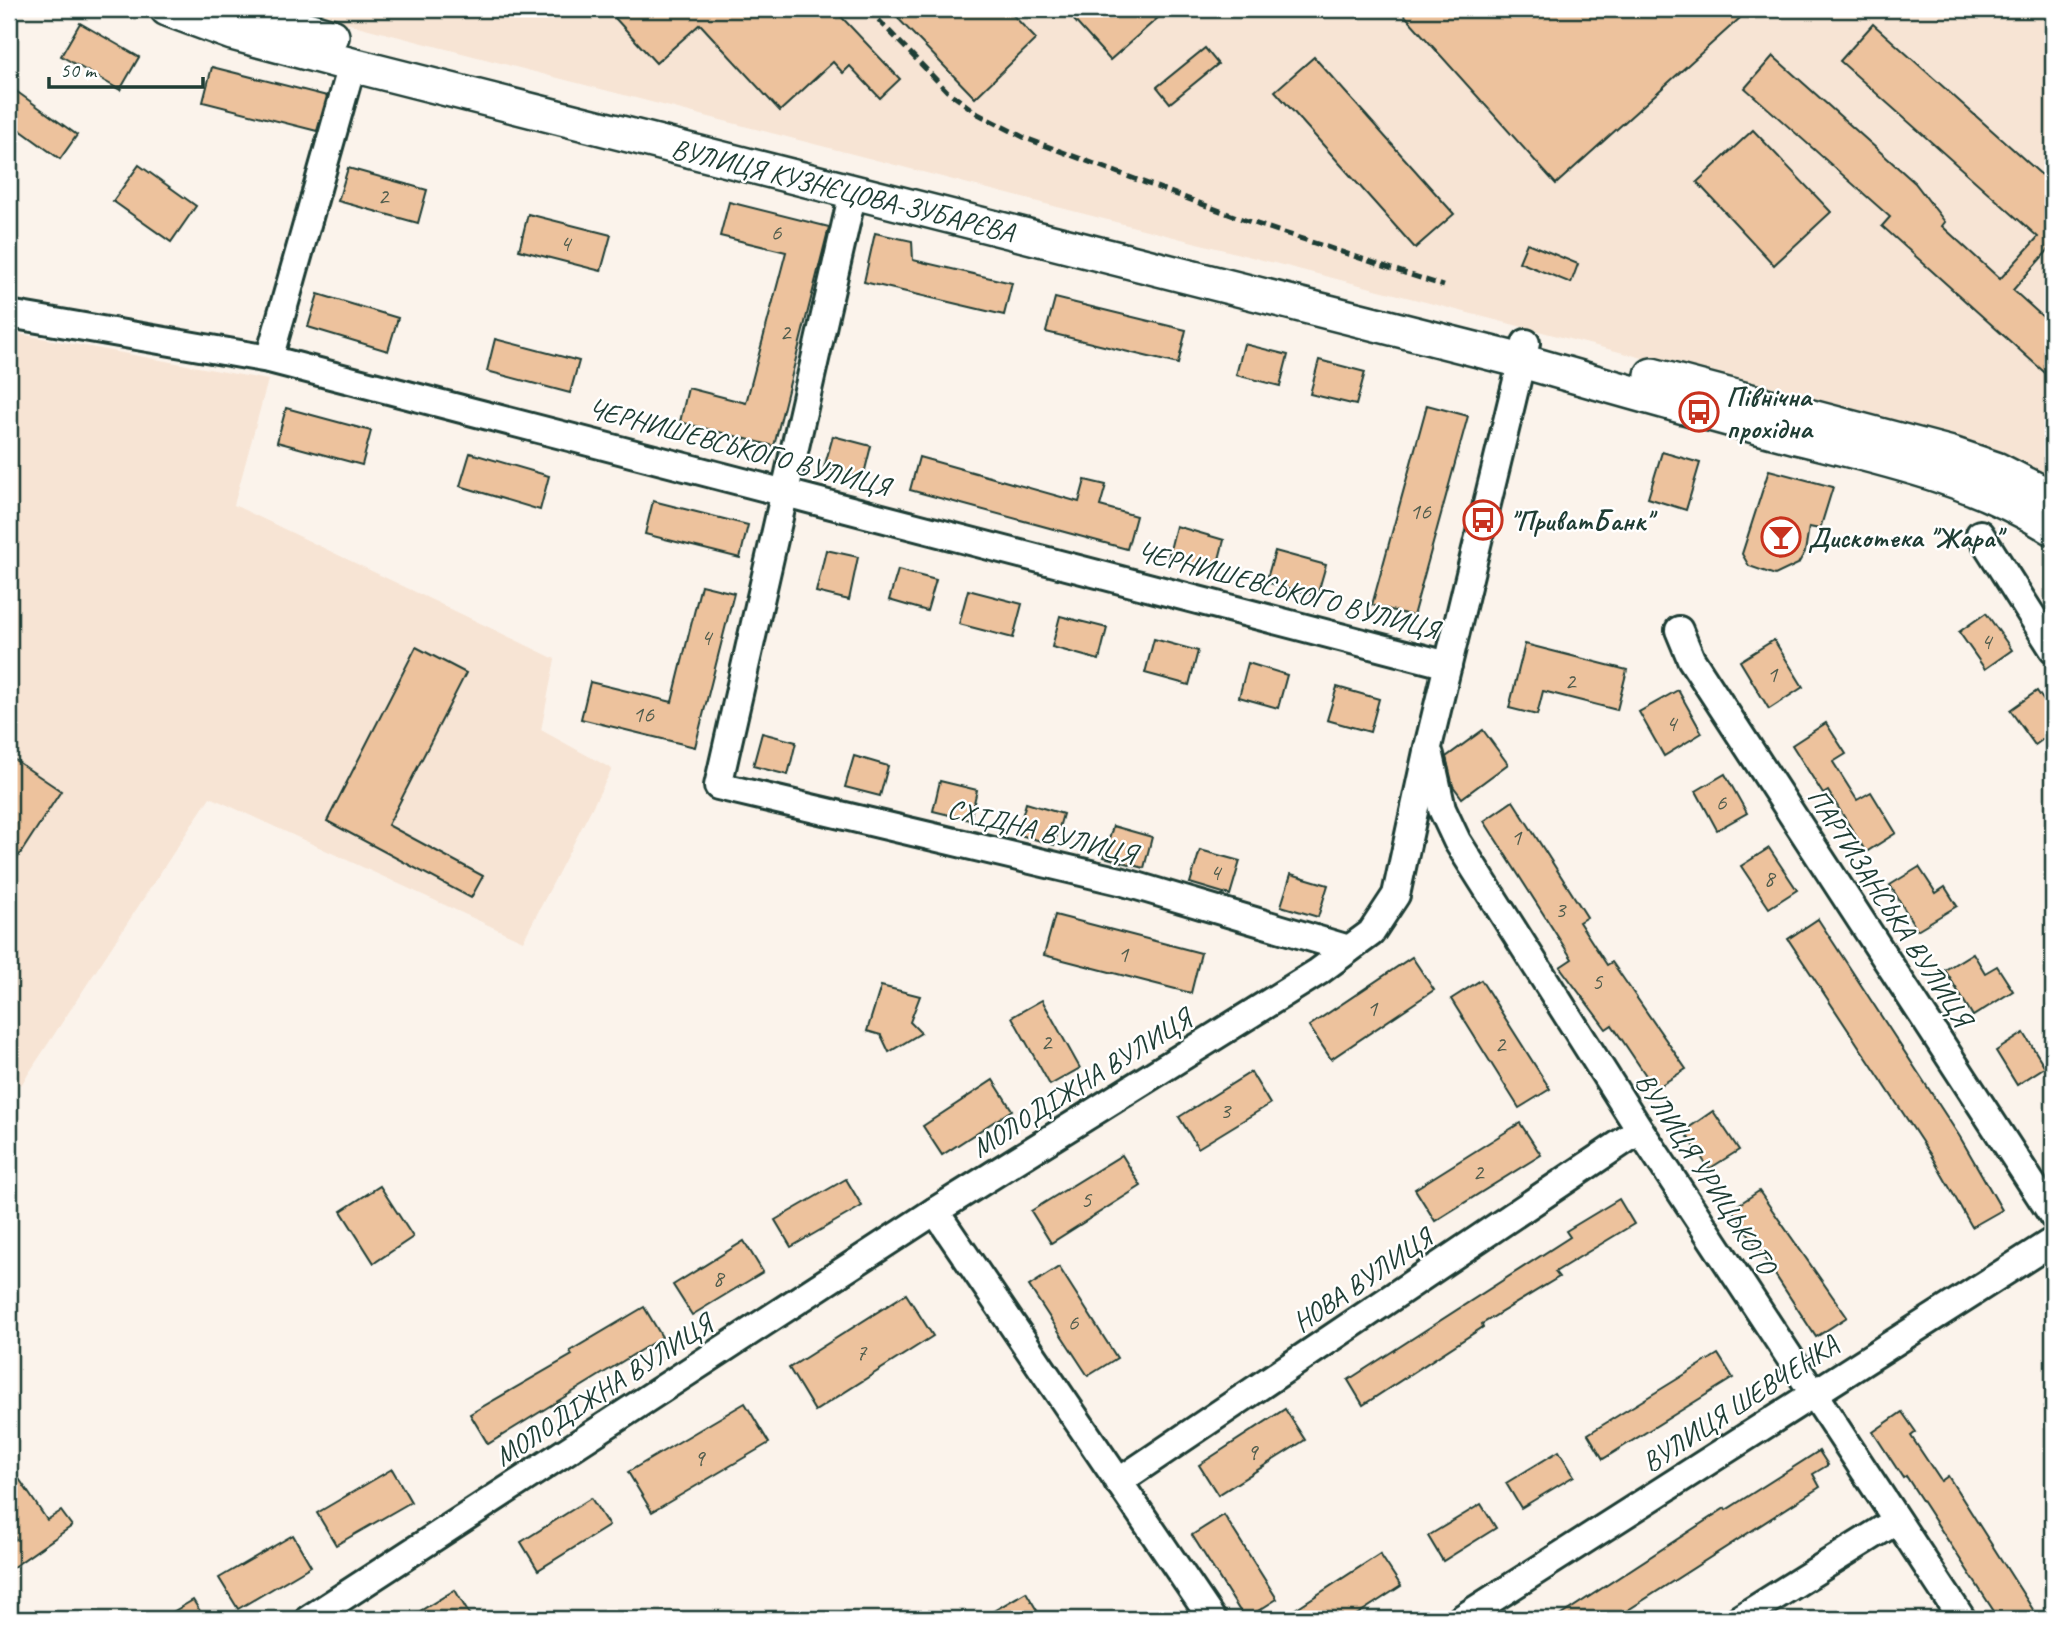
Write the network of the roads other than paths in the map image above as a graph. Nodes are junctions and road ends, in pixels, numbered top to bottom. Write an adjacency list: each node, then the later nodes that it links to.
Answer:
1 (167, 9): 3 (main road, ВУЛИЦЯ КУЗНЄЦОВА-ЗУБАРЄВА)
2 (237, 9): 6 (main road, ВУЛИЦЯ КУЗНЄЦОВА-ЗУБАРЄВА)
3 (352, 65): 4 (main road, ВУЛИЦЯ КУЗНЄЦОВА-ЗУБАРЄВА); 7 (street)
4 (853, 192): 6 (main road, ВУЛИЦЯ КУЗНЄЦОВА-ЗУБАРЄВА); 8 (street)
5 (9, 314): 7 (street, ЧЕРНИШЕВСЬКОГО ВУЛИЦЯ)
6 (1524, 352): 9 (main road); 10 (main road); 14 (street, МОЛОДІЖНА ВУЛИЦЯ)
7 (269, 359): 8 (street, ЧЕРНИШЕВСЬКОГО ВУЛИЦЯ)
8 (785, 492): 14 (street, ЧЕРНИШЕВСЬКОГО ВУЛИЦЯ); 16 (street, СХІДНА ВУЛИЦЯ)
9 (2053, 498)
10 (2053, 528)
11 (1980, 534): 13 (street)
12 (1679, 630): 19 (street, ПАРТИЗАНСЬКА ВУЛИЦЯ)
13 (2053, 649)
14 (1448, 665): 15 (street, МОЛОДІЖНА ВУЛИЦЯ)
15 (1428, 747): 16 (street, МОЛОДІЖНА ВУЛИЦЯ); 17 (street, ВУЛИЦЯ УРИЦЬКОГО)
16 (1349, 949): 18 (street, МОЛОДІЖНА ВУЛИЦЯ)
17 (1640, 1130): 21 (street, ВУЛИЦЯ УРИЦЬКОГО); 22 (street, НОВА ВУЛИЦЯ)
18 (934, 1211): 22 (street); 24 (street, МОЛОДІЖНА ВУЛИЦЯ)
19 (2053, 1216)
20 (2053, 1241): 21 (street, ВУЛИЦЯ ШЕВЧЕНКА)
21 (1812, 1394): 23 (street, ВУЛИЦЯ УРИЦЬКОГО); 26 (street, ВУЛИЦЯ ШЕВЧЕНКА)
22 (1118, 1482): 25 (street)
23 (1896, 1521): 27 (street); 28 (street, ВУЛИЦЯ УРИЦЬКОГО)
24 (309, 1619)
25 (1212, 1619)
26 (1461, 1619)
27 (1739, 1619)
28 (1962, 1619)

